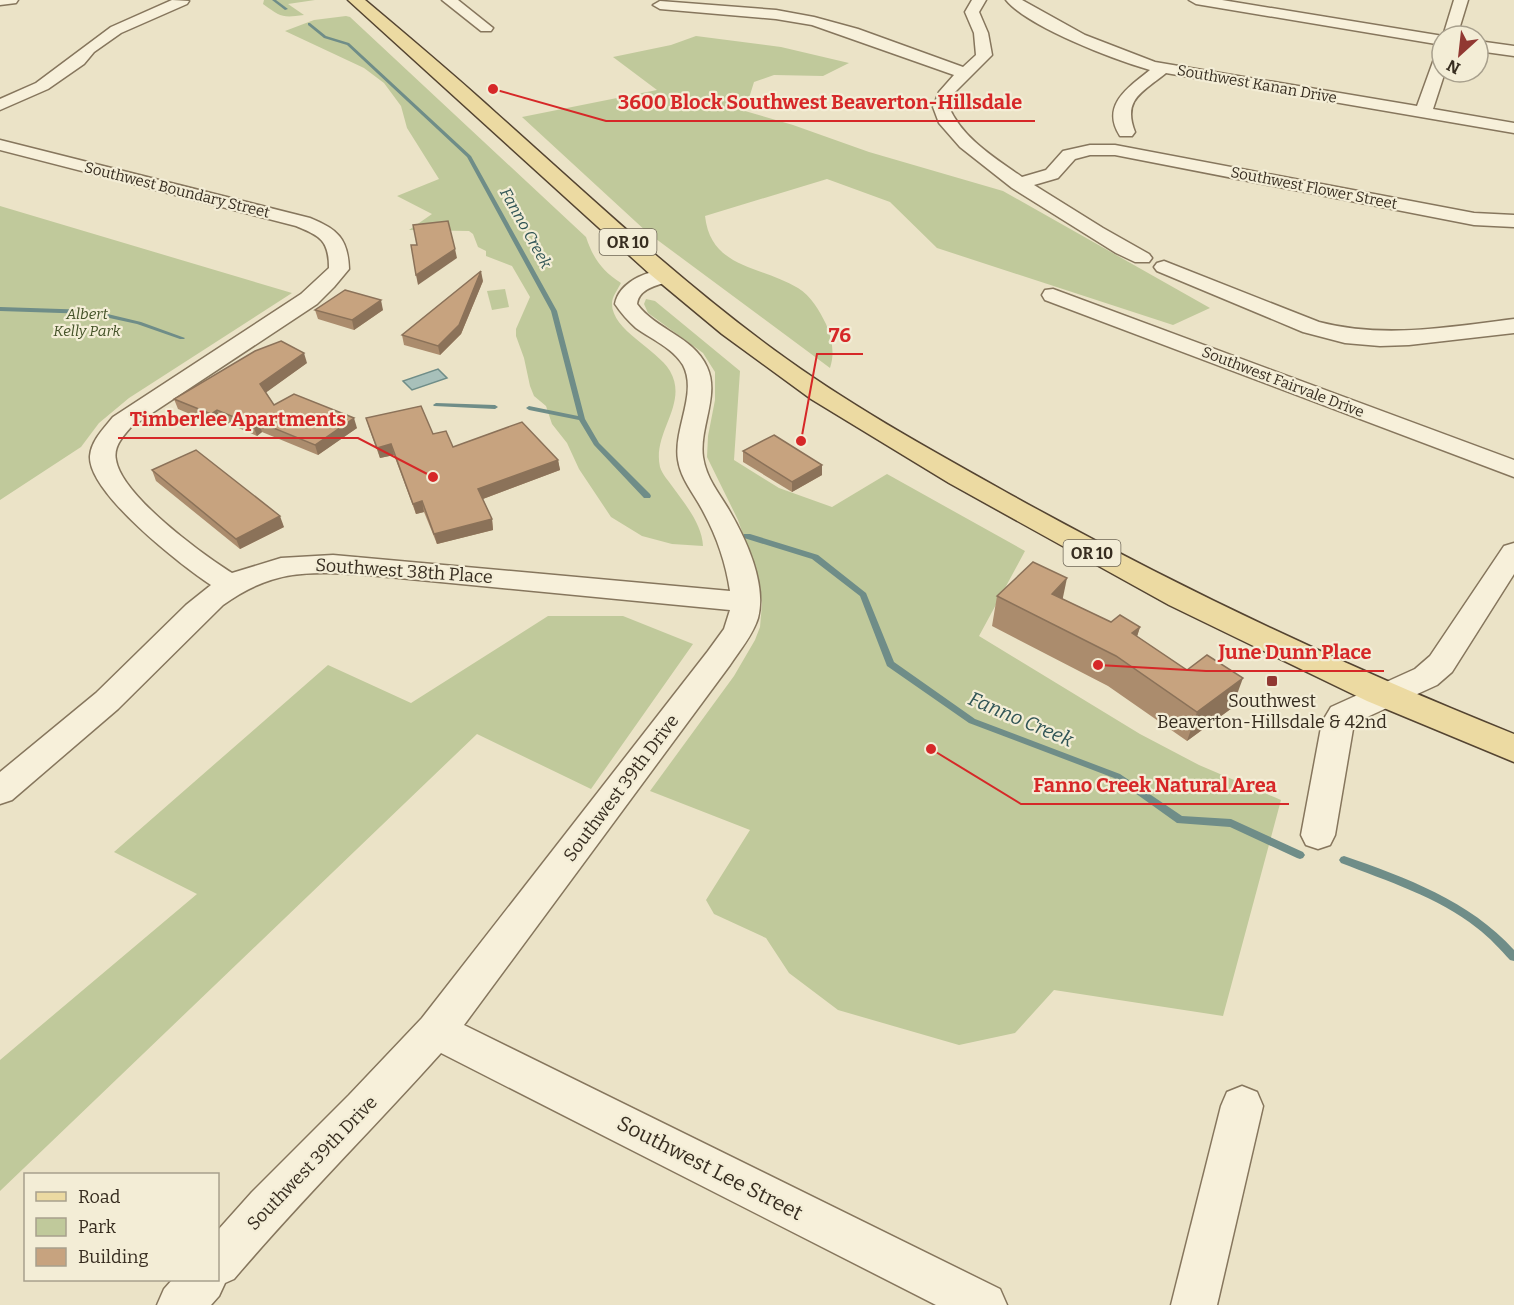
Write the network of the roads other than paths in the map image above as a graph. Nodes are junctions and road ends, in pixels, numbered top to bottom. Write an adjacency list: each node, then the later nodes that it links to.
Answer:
1 (11, 0): 8 (street)
2 (356, 0): 28 (main road, OR 10)
3 (449, 0): 12 (street)
4 (979, 0): 17 (street)
5 (1013, 0): 16 (street, Southwest Kanan Drive)
6 (1196, 0): 13 (street)
7 (1461, 0): 11 (street)
8 (0, 1)
9 (180, 1): 19 (street)
10 (660, 5): 17 (street)
11 (1454, 24)
12 (486, 28)
13 (1430, 38)
14 (1490, 48): 15 (street)
15 (1514, 51)
16 (1162, 68): 20 (street, Southwest Kanan Drive); 22 (street)
17 (966, 73): 24 (street)
18 (1433, 84): 20 (street)
19 (0, 105)
20 (1423, 113): 21 (street, Southwest Kanan Drive)
21 (1514, 128)
22 (1126, 132)
23 (0, 145): 33 (street, Southwest Boundary Street)
24 (1019, 184): 25 (street, Southwest Flower Street); 26 (street)
25 (1514, 221)
26 (1142, 258)
27 (1164, 267): 30 (street)
28 (667, 276): 34 (street, Southwest 39th Drive); 35 (main road, OR 10)
29 (1053, 295): 31 (street, Southwest Fairvale Drive)
30 (1514, 326)
31 (1514, 469)
32 (1514, 552): 35 (street)
33 (231, 585): 34 (street, Southwest 38th Place); 37 (street, Southwest 38th Place)
34 (745, 602): 39 (street, Southwest 39th Drive)
35 (1385, 695): 36 (main road, OR 10); 38 (street)
36 (1514, 749)
37 (0, 791)
38 (1318, 835)
39 (436, 1031): 41 (street, Southwest 39th Drive); 44 (street, Southwest Lee Street)
40 (1242, 1106): 45 (street)
41 (219, 1262)
42 (202, 1281): 43 (street)
43 (180, 1305)
44 (984, 1305)
45 (1194, 1305)

